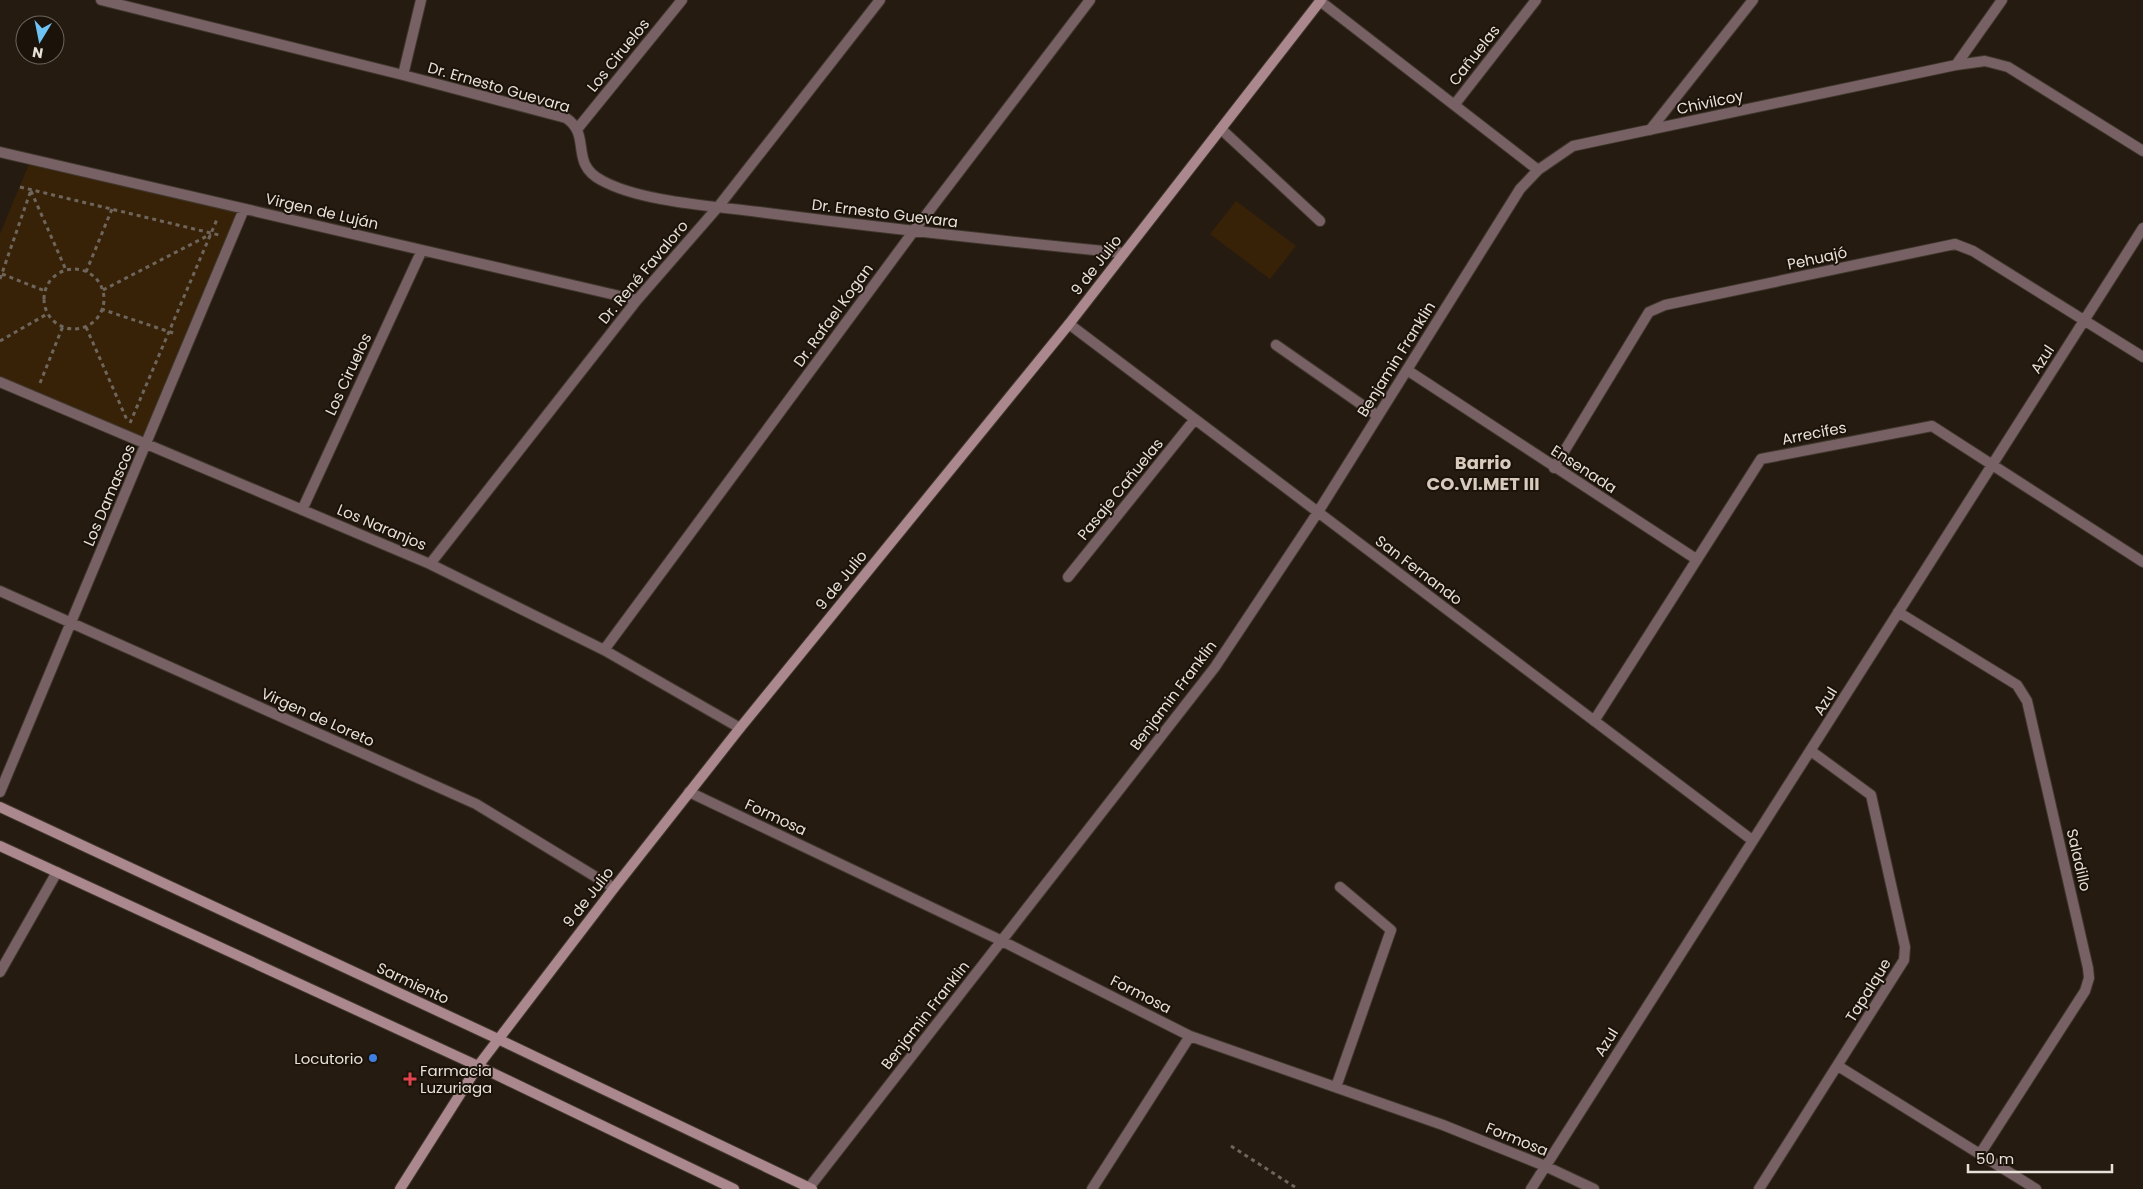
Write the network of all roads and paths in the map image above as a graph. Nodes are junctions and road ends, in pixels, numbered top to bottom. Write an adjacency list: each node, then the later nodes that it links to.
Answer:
1 (101, 0): 11 (street, Dr. Ernesto Guevara)
2 (421, 0): 11 (street)
3 (682, 0): 13 (street, Los Ciruelos)
4 (880, 0): 22 (street, Dr. René Favaloro)
5 (1090, 0): 27 (street, Dr. Rafael Kogan)
6 (1320, 0): 12 (street); 14 (main road, 9 de Julio)
7 (1536, 0): 12 (street, Cañuelas)
8 (1753, 0): 15 (street)
9 (2002, 0): 10 (street)
10 (1956, 65): 15 (street, Chivilcoy); 17 (street, Chivilcoy)
11 (403, 75): 13 (street, Dr. Ernesto Guevara)
12 (1455, 104): 18 (street)
13 (578, 128): 22 (street, Dr. Ernesto Guevara)
14 (1221, 129): 25 (street); 31 (main road, 9 de Julio)
15 (1650, 130): 18 (street, Chivilcoy)
16 (0, 152): 21 (street, Virgen de Luján)
17 (2143, 152)
18 (1538, 170): 49 (street, Benjamin Franklin)
19 (20, 187): 20 (path)
20 (31, 190): 23 (path); 32 (path); 34 (path)
21 (223, 204): 24 (street, Virgen de Luján); 28 (path)
22 (718, 207): 27 (street, Dr. Ernesto Guevara); 37 (street, Dr. René Favaloro)
23 (112, 209): 28 (path); 33 (path)
24 (244, 209): 29 (street, Los Damascos); 30 (street, Virgen de Luján)
25 (1320, 221)
26 (2143, 228): 40 (street, Azul)
27 (913, 232): 31 (street, Dr. Ernesto Guevara); 67 (street, Dr. Rafael Kogan)
28 (211, 234): 29 (path); 36 (path); 44 (path)
29 (232, 237): 45 (street, Los Damascos)
30 (422, 250): 37 (street, Virgen de Luján); 58 (street, Los Ciruelos)
31 (1124, 253): 41 (main road, 9 de Julio)
32 (66, 270): 33 (path); 35 (path)
33 (86, 272): 36 (path)
34 (1, 276): 35 (path)
35 (45, 290): 39 (path)
36 (103, 290): 38 (path)
37 (637, 300): 62 (street, Dr. René Favaloro)
38 (101, 309): 43 (path); 44 (path)
39 (47, 314): 42 (path); 46 (path)
40 (2084, 320): 48 (street, Pehuajó); 56 (street, Azul); 57 (street, Pehuajó)
41 (1069, 324): 53 (street, San Fernando); 69 (main road, 9 de Julio)
42 (63, 326): 43 (path); 51 (path)
43 (86, 327): 54 (path)
44 (169, 332): 45 (path); 54 (path)
45 (190, 339): 55 (street, Los Damascos)
46 (0, 341)
47 (1276, 345): 52 (street)
48 (2143, 357)
49 (1407, 370): 52 (street, Benjamin Franklin); 57 (street, Ensenada)
50 (0, 382): 51 (street, Los Naranjos)
51 (34, 396): 54 (street, Los Naranjos)
52 (1378, 416): 59 (street, Benjamin Franklin)
53 (1195, 419): 59 (street, San Fernando); 63 (street, Pasaje Cañuelas)
54 (127, 430): 55 (street, Los Naranjos)
55 (146, 444): 58 (street, Los Naranjos); 66 (street, Los Damascos)
56 (1992, 464): 60 (street, Arrecifes); 61 (street, Arrecifes); 65 (street, Azul)
57 (1554, 468): 60 (street, Ensenada)
58 (302, 510): 62 (street, Los Naranjos)
59 (1318, 512): 68 (street, San Fernando); 79 (street, Benjamin Franklin)
60 (1696, 559): 68 (street, Arrecifes)
61 (2143, 562)
62 (430, 564): 67 (street, Los Naranjos)
63 (1068, 577)
64 (0, 591): 66 (street, Virgen de Loreto)
65 (1898, 612): 70 (street, Azul); 87 (street, Saladillo)
66 (71, 623): 71 (street, Los Damascos); 78 (street, Virgen de Loreto)
67 (604, 650): 69 (street, Los Naranjos)
68 (1594, 721): 74 (street, San Fernando)
69 (740, 728): 72 (main road, 9 de Julio)
70 (1812, 751): 74 (street, Azul); 84 (street, Tapalque)
71 (0, 792)
72 (689, 792): 78 (main road, 9 de Julio); 79 (street, Formosa)
73 (0, 807): 82 (main road, Sarmiento)
74 (1752, 840): 88 (street, Azul)
75 (0, 846): 76 (main road)
76 (57, 872): 80 (street); 83 (main road)
77 (1340, 887): 85 (street)
78 (614, 888): 82 (main road, 9 de Julio)
79 (1002, 941): 81 (street, Formosa); 89 (street, Benjamin Franklin)
80 (0, 972)
81 (1190, 1036): 85 (street, Formosa); 92 (street)
82 (498, 1039): 83 (main road, 9 de Julio); 89 (main road, Sarmiento)
83 (478, 1066): 90 (main road, 9 de Julio); 91 (main road)
84 (1838, 1066): 87 (street); 96 (street, Tapalque)
85 (1336, 1087): 88 (street, Formosa)
86 (1231, 1146): 93 (path)
87 (1980, 1154): 97 (street)
88 (1545, 1166): 94 (street, Azul); 95 (street, Formosa)
89 (810, 1188)
90 (400, 1189)
91 (734, 1189)
92 (1092, 1189)
93 (1298, 1189)
94 (1531, 1189)
95 (1594, 1189)
96 (1759, 1189)
97 (2036, 1189)

